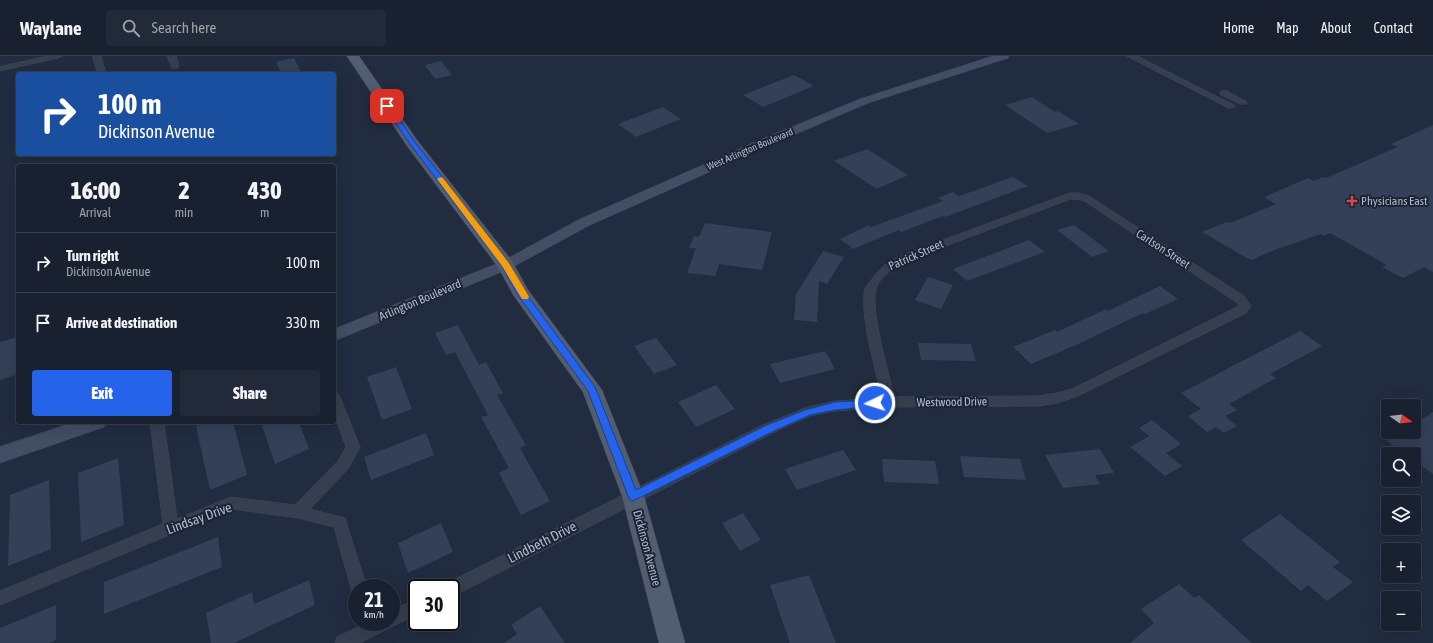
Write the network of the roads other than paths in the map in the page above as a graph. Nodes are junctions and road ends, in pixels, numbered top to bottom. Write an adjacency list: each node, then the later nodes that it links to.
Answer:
1 (22, 56): 9 (street)
2 (58, 56): 9 (street)
3 (97, 56): 12 (street)
4 (172, 56): 10 (street)
5 (353, 56): 16 (main road, Dickinson Avenue)
6 (1004, 56): 16 (main road, West Arlington Boulevard)
7 (1131, 56): 14 (street)
8 (1147, 56): 13 (street)
9 (28, 66): 11 (street)
10 (175, 66)
11 (0, 69)
12 (101, 72)
13 (1243, 102)
14 (1232, 106)
15 (1079, 196): 17 (street, Carlson Street); 20 (street, Patrick Street)
16 (506, 265): 18 (main road, Arlington Boulevard); 24 (main road, Dickinson Avenue)
17 (1245, 306): 20 (street, Westwood Drive)
18 (336, 334)
19 (336, 401): 25 (street)
20 (888, 402): 24 (street, Westwood Drive)
21 (91, 424): 23 (main road)
22 (157, 424): 26 (street)
23 (0, 455)
24 (633, 496): 28 (street, Lindbeth Drive); 32 (main road, Dickinson Avenue)
25 (298, 512): 26 (street, Lindsay Drive); 27 (street, Lindsay Drive)
26 (171, 528): 29 (street, Lindsay Drive)
27 (356, 579)
28 (460, 584)
29 (0, 598)
30 (363, 631): 31 (street)
31 (343, 643)
32 (672, 643)

